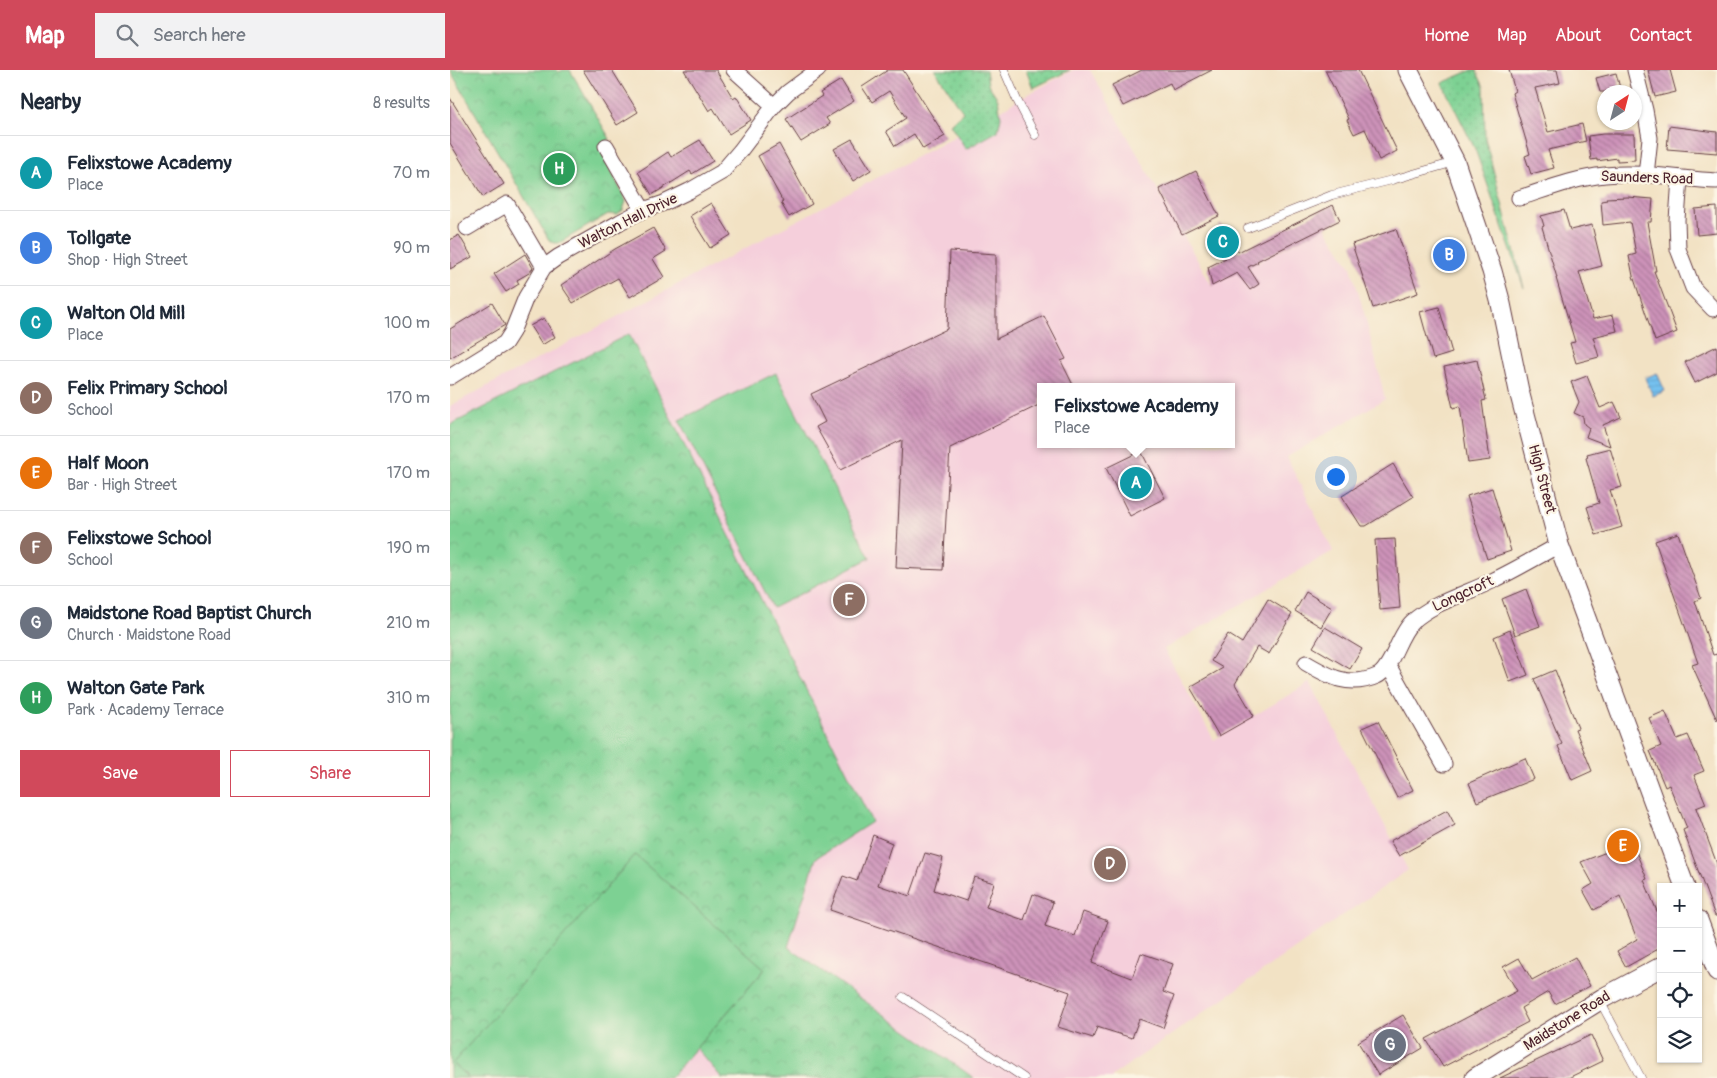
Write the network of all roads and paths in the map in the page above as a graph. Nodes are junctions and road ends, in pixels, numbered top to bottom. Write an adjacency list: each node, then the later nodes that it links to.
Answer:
1 (734, 70): 6 (street)
2 (818, 70): 6 (street, Walton Hall Drive)
3 (1004, 70): 7 (lane)
4 (1408, 70): 9 (street, High Street)
5 (1634, 70): 10 (street)
6 (774, 106): 14 (street, Walton Hall Drive)
7 (1034, 135)
8 (606, 146): 14 (street)
9 (1454, 162): 16 (lane); 20 (street, High Street)
10 (1646, 175): 11 (street, Saunders Road); 13 (street, Saunders Road)
11 (1680, 178): 12 (street, Saunders Road); 18 (street)
12 (1717, 181)
13 (1519, 198)
14 (643, 210): 17 (street, Walton Hall Drive)
15 (467, 228): 17 (street)
16 (1248, 228)
17 (544, 268): 19 (street, Walton Hall Drive)
18 (1713, 309)
19 (450, 377)
20 (1559, 545): 22 (street, Longcroft); 24 (street, High Street)
21 (1306, 662): 22 (street)
22 (1388, 665): 23 (street)
23 (1444, 764)
24 (1684, 883)
25 (1702, 944): 27 (street)
26 (1657, 969): 29 (street, Maidstone Road)
27 (1717, 972)
28 (903, 997): 30 (lane)
29 (1600, 1001): 31 (street, Maidstone Road); 32 (lane)
30 (1024, 1078)
31 (1476, 1078)
32 (1641, 1078)

